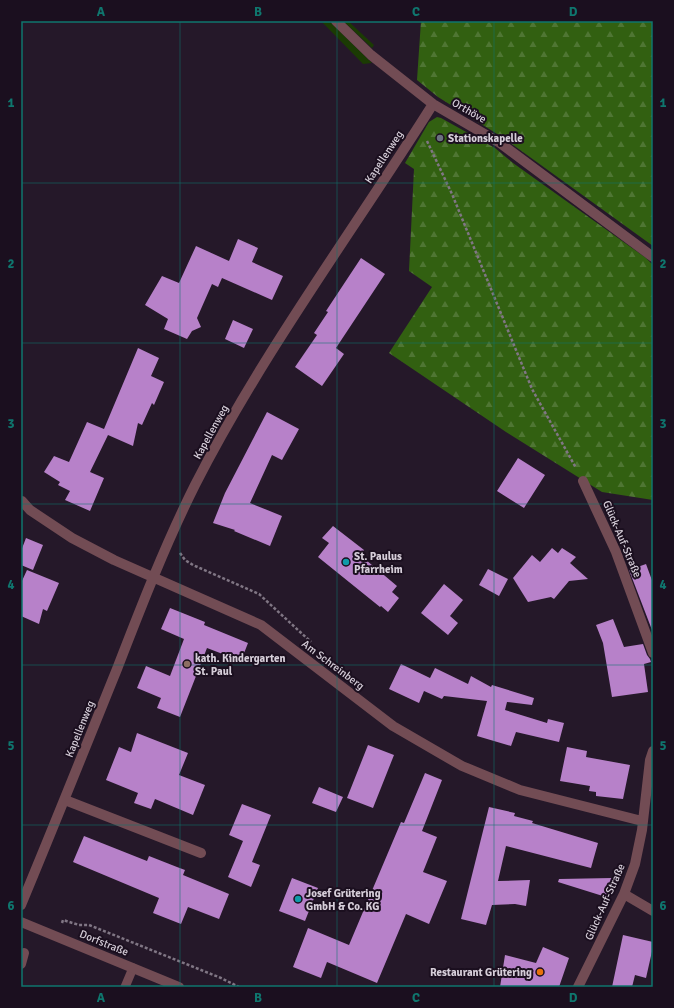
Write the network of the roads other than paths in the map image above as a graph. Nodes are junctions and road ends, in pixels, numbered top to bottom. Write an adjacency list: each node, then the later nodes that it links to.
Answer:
1 (336, 21): 2 (street, Orthöve)
2 (433, 104): 3 (street, Orthöve); 6 (street, Kapellenweg)
3 (653, 257)
4 (583, 481): 7 (street, Glück-Auf-Straße)
5 (22, 501): 6 (street, Am Schreinberg)
6 (153, 576): 9 (street, Kapellenweg); 10 (street, Am Schreinberg)
7 (653, 653)
8 (653, 752): 10 (street, Glück-Auf-Straße)
9 (65, 800): 11 (street); 13 (street, Kapellenweg)
10 (642, 821): 12 (street, Glück-Auf-Straße)
11 (201, 854)
12 (624, 894): 14 (street); 21 (street, Glück-Auf-Straße)
13 (21, 905)
14 (653, 912)
15 (21, 922): 18 (street, Dorfstraße)
16 (24, 953): 17 (street)
17 (21, 964)
18 (133, 968): 19 (lane); 20 (street, Dorfstraße)
19 (125, 987)
20 (179, 987)
21 (578, 987)

